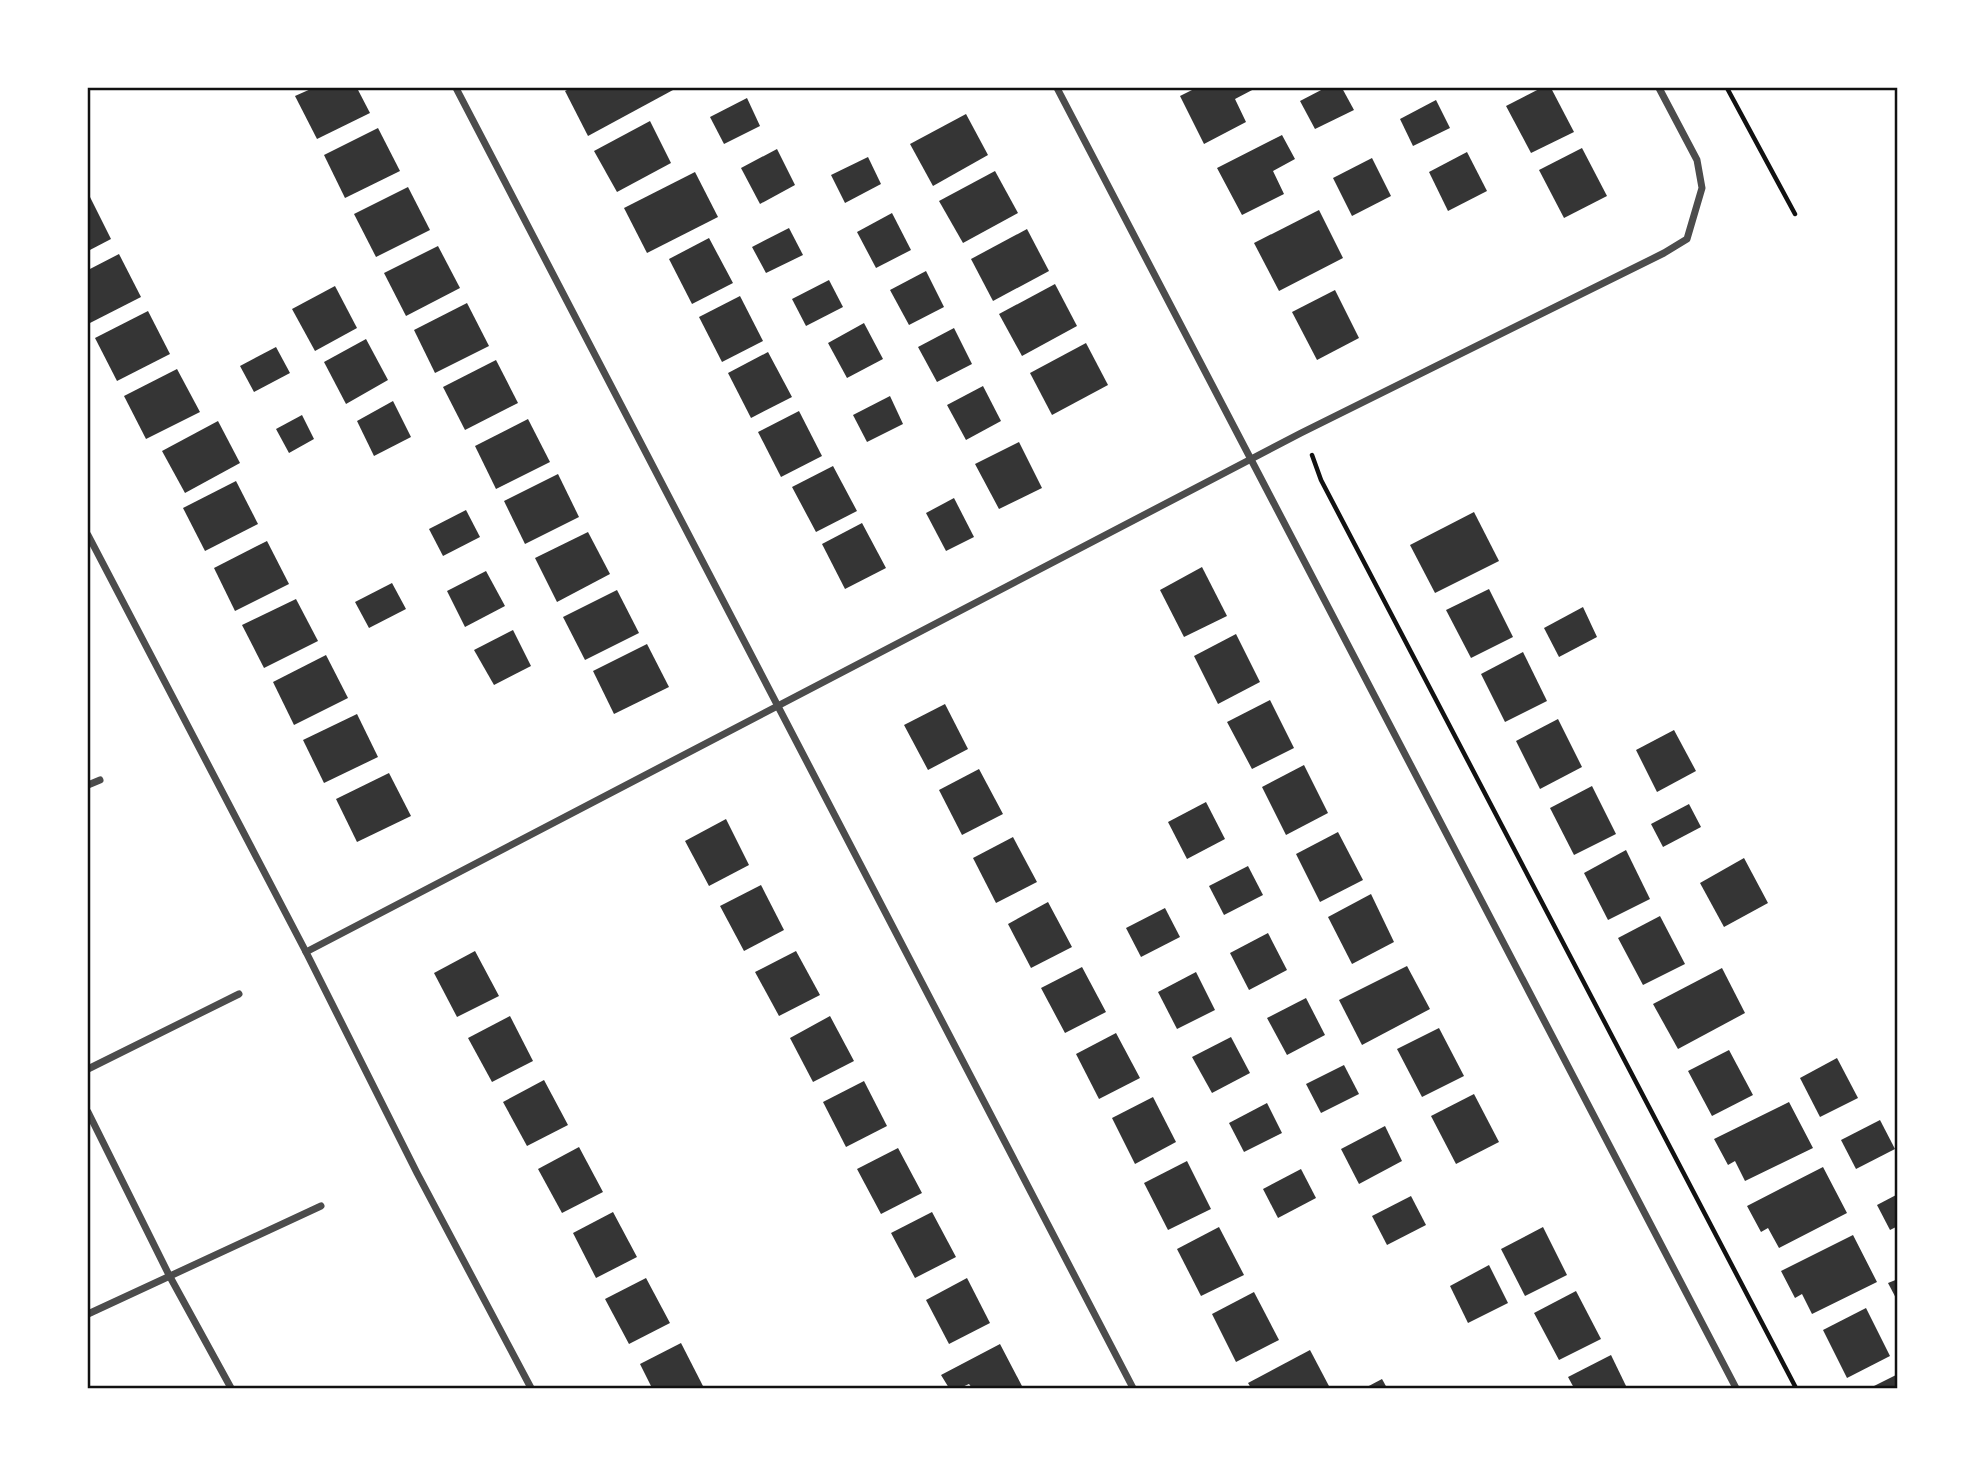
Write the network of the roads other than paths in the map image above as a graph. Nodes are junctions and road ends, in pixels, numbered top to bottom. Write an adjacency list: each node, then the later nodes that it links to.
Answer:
1 (456, 88): 6 (street)
2 (1057, 88): 4 (street)
3 (1659, 88): 4 (street)
4 (1250, 459): 6 (street); 19 (street)
5 (88, 535): 9 (street)
6 (778, 705): 9 (street); 18 (street)
7 (100, 780): 8 (street)
8 (88, 785)
9 (306, 952): 17 (street)
10 (239, 994): 11 (street)
11 (88, 1069)
12 (88, 1112): 14 (street)
13 (321, 1206): 14 (street)
14 (169, 1275): 15 (street); 16 (street)
15 (88, 1314)
16 (231, 1388)
17 (531, 1388)
18 (1133, 1388)
19 (1736, 1388)

